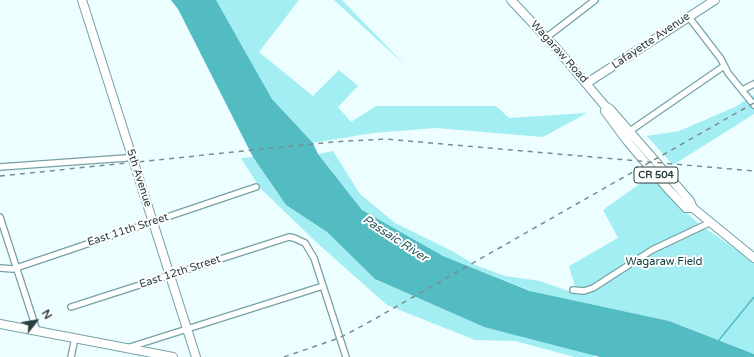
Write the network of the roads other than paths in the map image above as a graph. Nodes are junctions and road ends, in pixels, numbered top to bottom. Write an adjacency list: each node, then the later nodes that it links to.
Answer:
1 (82, 0): 13 (main road, 5th Avenue)
2 (511, 0): 6 (main road, Wagaraw Road / CR 504)
3 (595, 0): 6 (street)
4 (715, 0): 5 (main road, Lafayette Avenue)
5 (688, 16): 7 (street); 8 (main road, Lafayette Avenue)
6 (547, 37): 8 (main road, Wagaraw Road / CR 504)
7 (724, 66): 10 (street); 12 (street)
8 (587, 83): 12 (main road, Wagaraw Road / CR 504)
9 (754, 84): 10 (street)
10 (742, 90): 11 (street)
11 (754, 105)
12 (626, 134): 18 (main road, Wagaraw Road / CR 504)
13 (131, 155): 14 (street); 17 (main road, 5th Avenue)
14 (0, 167)
15 (256, 187): 17 (street, East 11th Street)
16 (0, 217): 21 (street)
17 (153, 222): 21 (street, East 11th Street); 22 (main road, 5th Avenue)
18 (709, 223): 19 (main road, Wagaraw Road / CR 504); 24 (street)
19 (754, 258)
20 (0, 268): 21 (street, East 11th Street)
21 (17, 268): 28 (street)
22 (170, 275): 23 (street, East 12th Street); 25 (street, East 12th Street); 27 (main road, 5th Avenue)
23 (323, 286): 27 (street); 34 (street)
24 (573, 290)
25 (71, 307)
26 (0, 324): 28 (main road)
27 (187, 330): 30 (street); 33 (main road, 5th Avenue)
28 (37, 331): 29 (main road)
29 (75, 338): 30 (main road); 31 (street)
30 (125, 348): 32 (main road)
31 (71, 357)
32 (173, 357)
33 (196, 357)
34 (346, 357)

